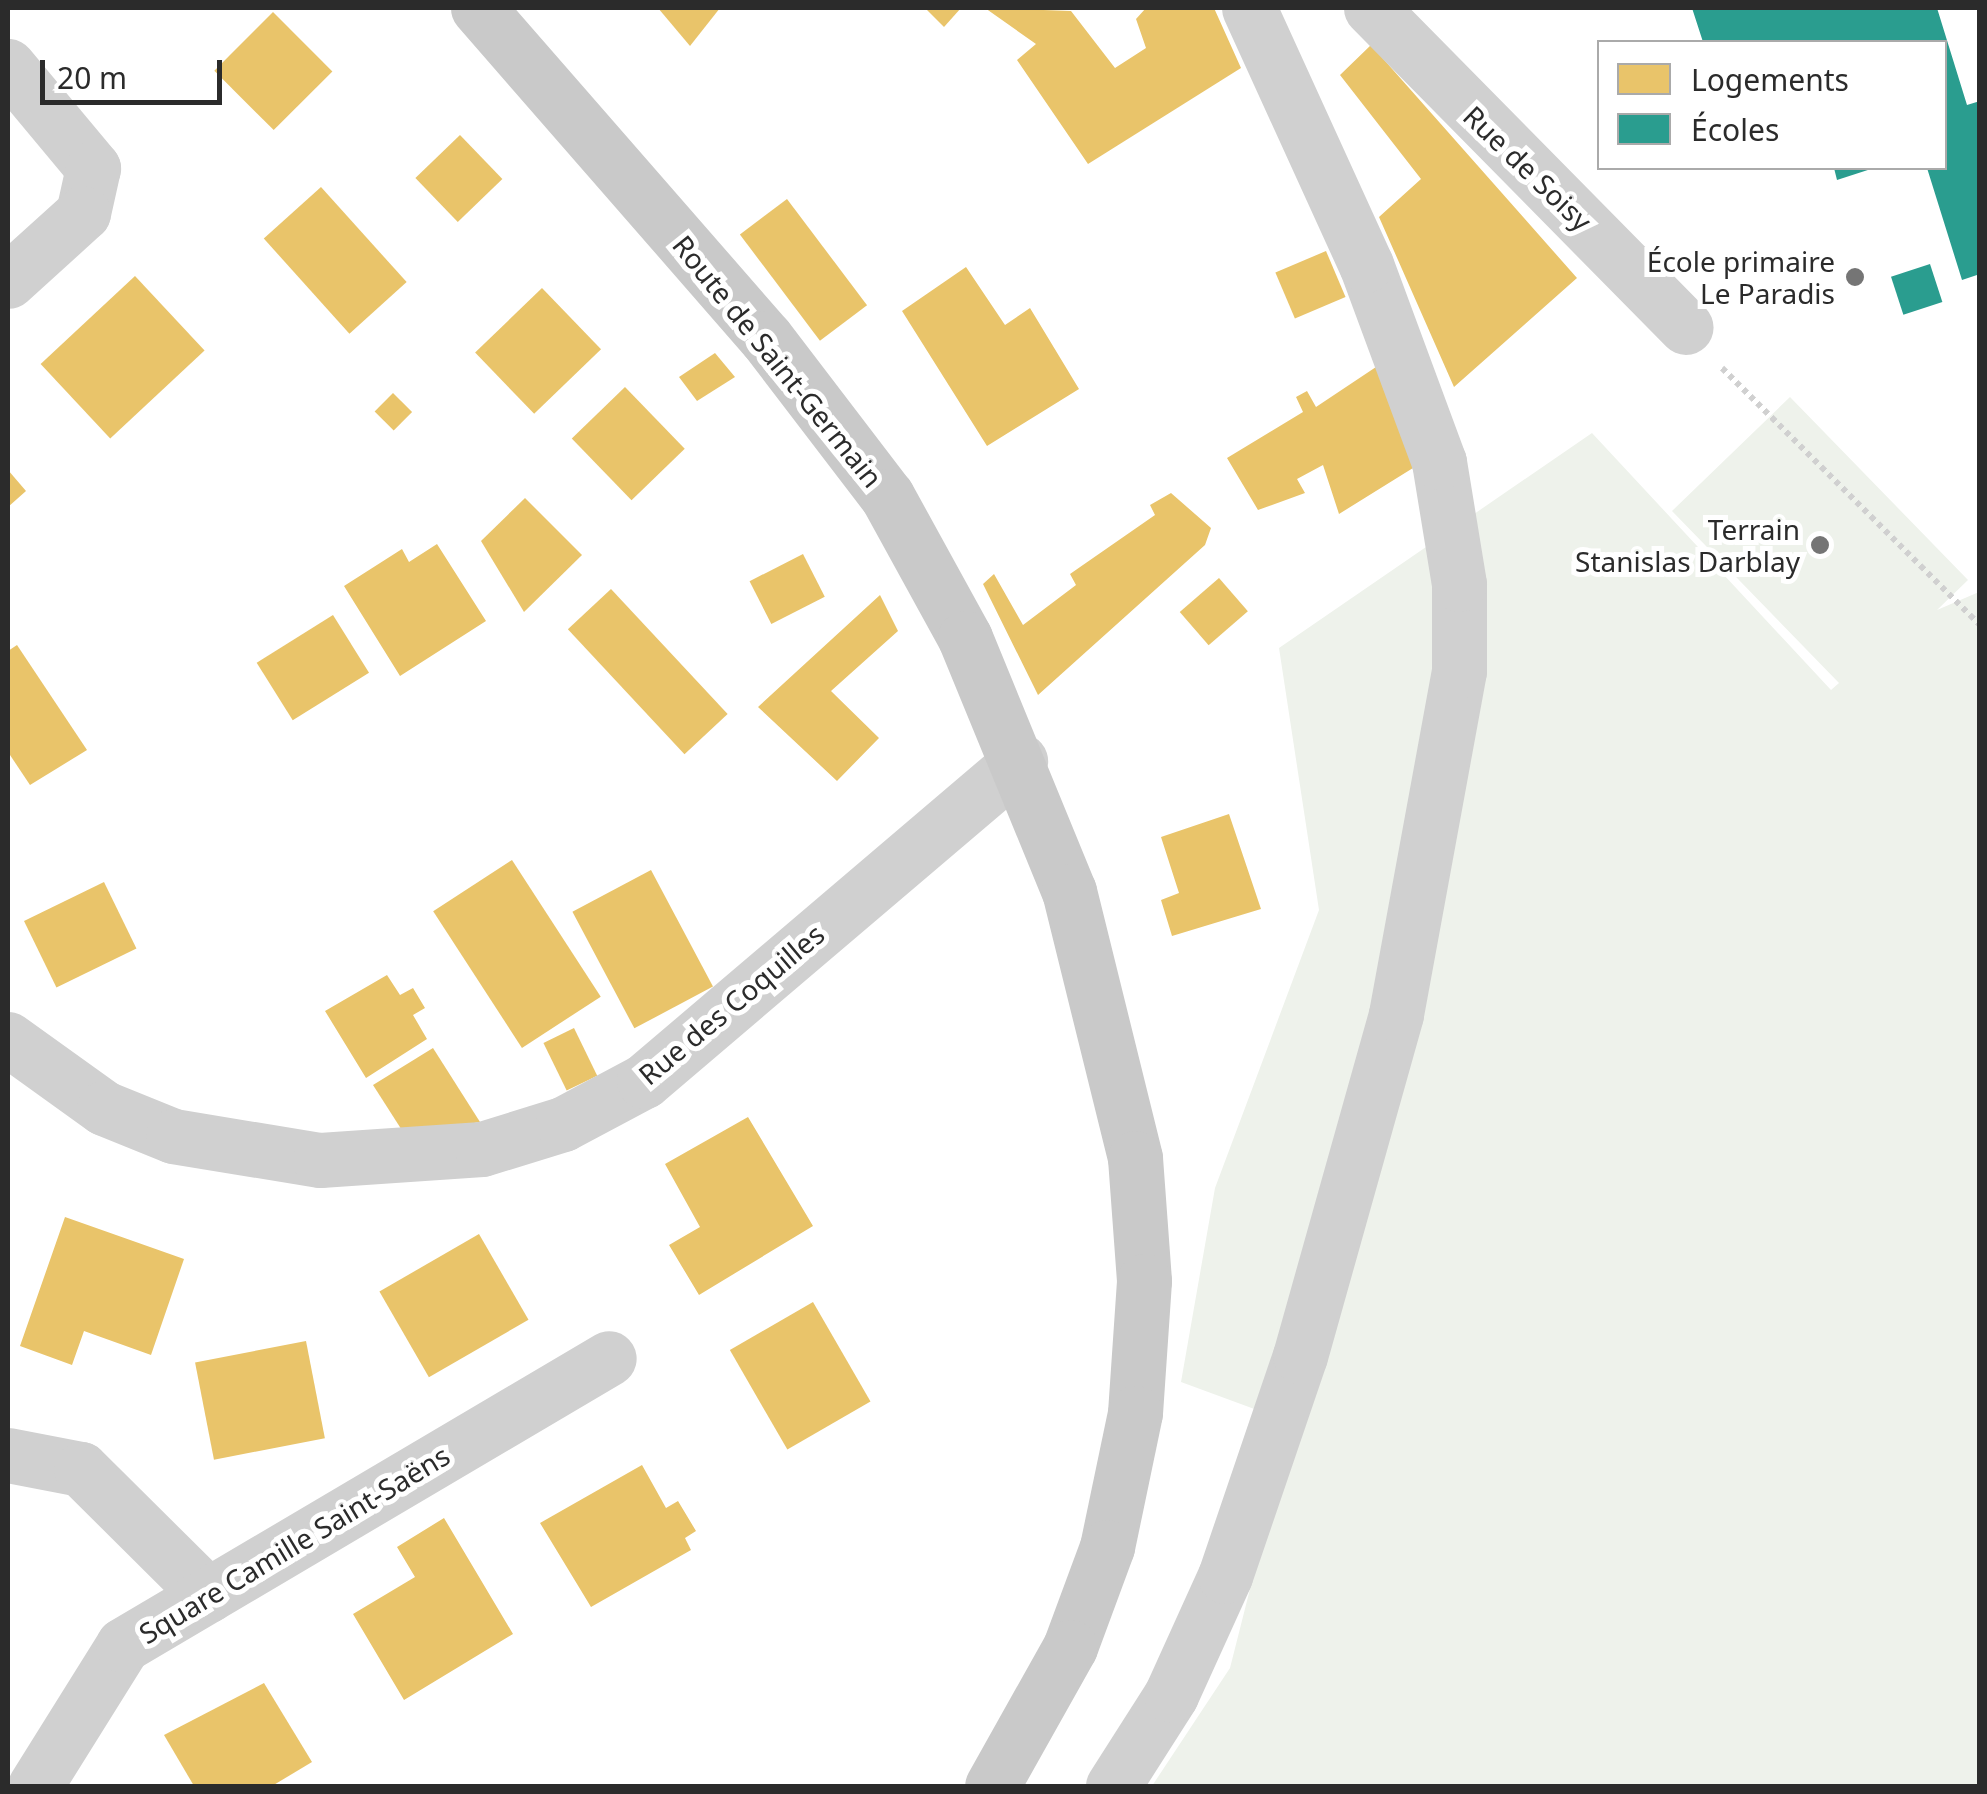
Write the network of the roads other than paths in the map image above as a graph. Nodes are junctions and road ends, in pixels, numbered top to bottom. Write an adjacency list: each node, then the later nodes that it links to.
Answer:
1 (478, 8): 7 (main road, Route de Saint-Germain)
2 (1250, 8): 14 (street)
3 (1371, 8): 6 (street, Rue de Soisy)
4 (8, 66): 5 (street)
5 (8, 281)
6 (1686, 327)
7 (1020, 762): 8 (street, Rue des Coquilles); 13 (main road, Route de Saint-Germain)
8 (8, 1038)
9 (609, 1358): 11 (street, Square Camille Saint-Saëns)
10 (8, 1455): 11 (street)
11 (208, 1595): 12 (street, Square Camille Saint-Saëns)
12 (35, 1786)
13 (992, 1786)
14 (1113, 1786)

